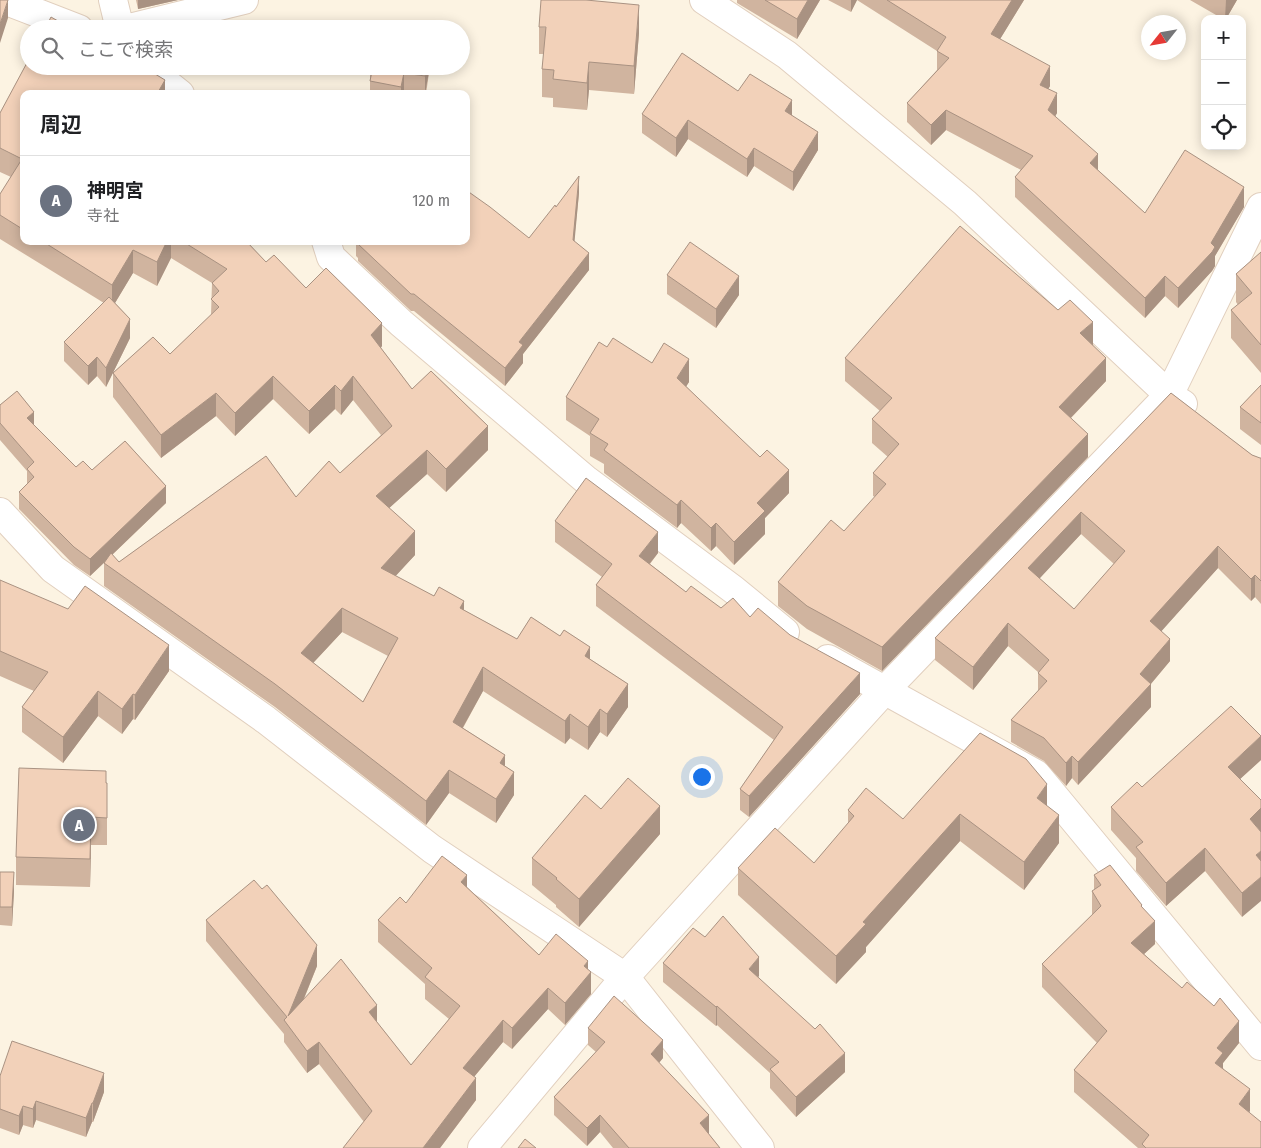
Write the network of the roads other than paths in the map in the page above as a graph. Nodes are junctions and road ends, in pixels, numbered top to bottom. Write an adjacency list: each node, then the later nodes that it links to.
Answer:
1 (4, 0): 5 (street)
2 (113, 0): 6 (street)
3 (244, 0): 7 (street)
4 (704, 0): 12 (street)
5 (56, 20)
6 (118, 20)
7 (162, 20)
8 (156, 75): 9 (street)
9 (175, 90)
10 (1261, 207): 12 (street)
11 (327, 245): 15 (street)
12 (1169, 395): 13 (street); 15 (street)
13 (1198, 417)
14 (0, 512): 16 (street)
15 (885, 690): 16 (street); 17 (street)
16 (625, 977): 18 (street); 19 (street)
17 (1261, 1046)
18 (482, 1148)
19 (760, 1148)

